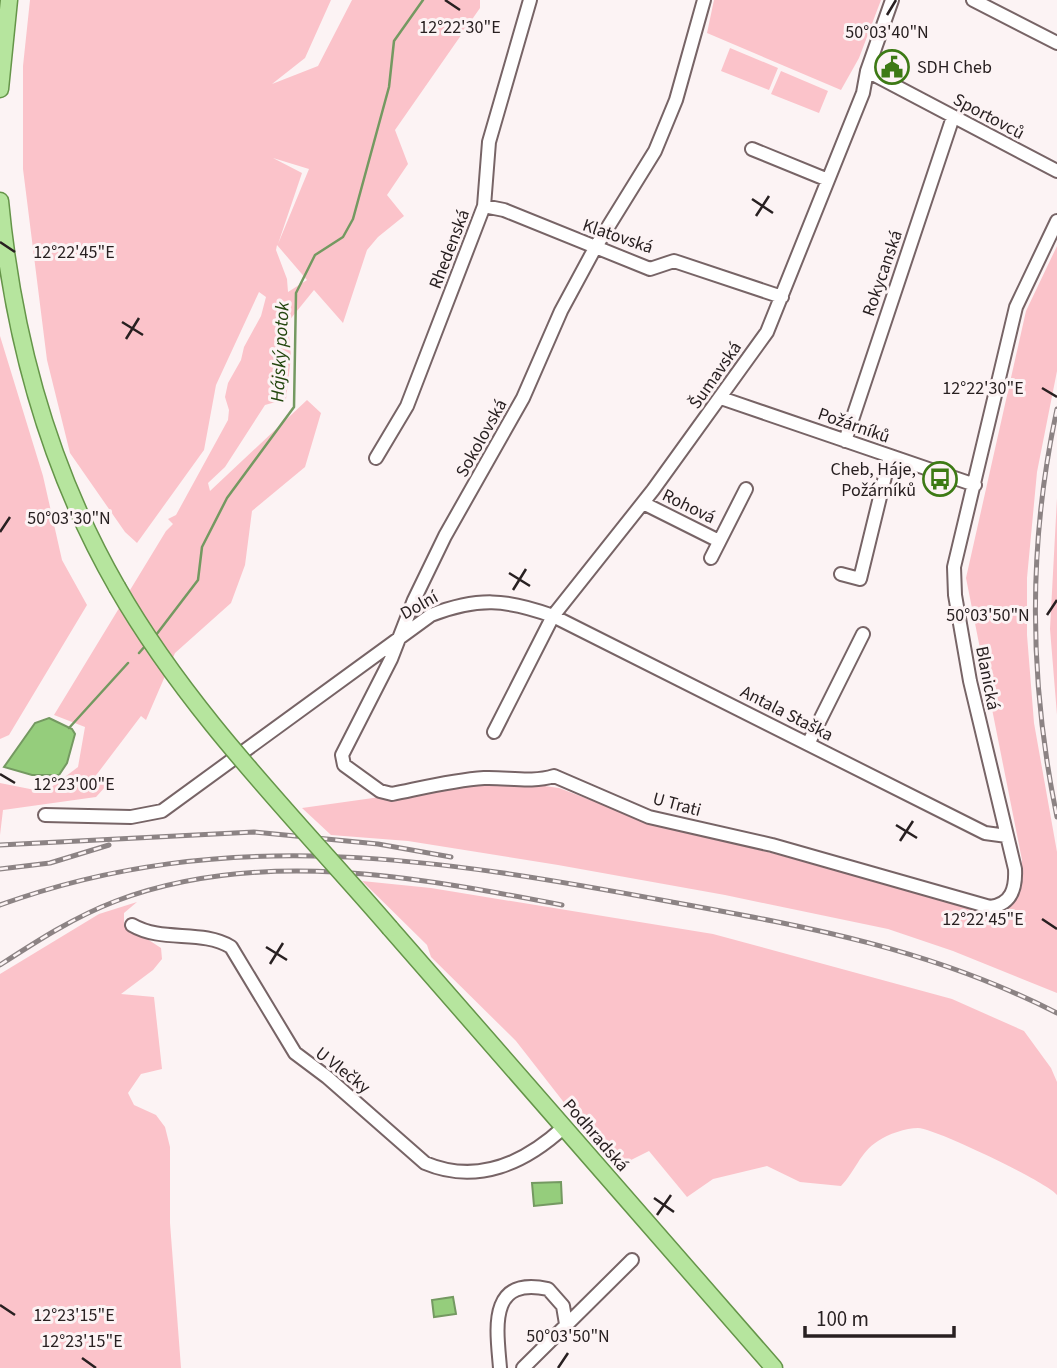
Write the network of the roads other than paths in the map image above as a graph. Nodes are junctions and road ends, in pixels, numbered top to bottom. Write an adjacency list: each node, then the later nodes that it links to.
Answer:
1 (9, 0): 8 (main road)
2 (530, 0): 14 (street, Rhedenská)
3 (704, 0): 16 (street, Sokolovská)
4 (892, 0): 7 (street, Šumavská)
5 (973, 0): 6 (street)
6 (1057, 43)
7 (867, 71): 9 (street, Sportovců); 12 (street, Šumavská)
8 (0, 89)
9 (953, 117): 11 (street, Sportovců); 19 (street, Rokycanská)
10 (752, 149): 12 (street)
11 (1057, 171)
12 (828, 180): 17 (street, Šumavská)
13 (0, 201): 38 (main road, Podhradská, bridge)
14 (484, 206): 16 (street, Klatovská); 21 (street, Rhedenská)
15 (1057, 221): 22 (street, Blanická)
16 (595, 248): 17 (street, Klatovská); 29 (street, Sokolovská)
17 (782, 297): 18 (street, Šumavská)
18 (722, 398): 19 (street, Požárníků); 24 (street, Šumavská)
19 (845, 441): 20 (street, Požárníků)
20 (890, 456): 22 (street, Požárníků); 27 (street)
21 (376, 458)
22 (975, 485): 35 (street, Blanická)
23 (746, 489): 25 (street, Rohová)
24 (643, 503): 25 (street, Rohová); 28 (street, Šumavská)
25 (719, 541): 26 (street, Rohová)
26 (711, 558)
27 (841, 575)
28 (553, 616): 29 (street, Dolní); 31 (street, Šumavská); 32 (street, Antala Staška)
29 (403, 633): 33 (street, Dolní); 34 (street)
30 (863, 634): 32 (street)
31 (494, 732)
32 (808, 744): 35 (street, Antala Staška)
33 (344, 765): 36 (street, U Trati)
34 (46, 815)
35 (1007, 836): 36 (street, Blanická)
36 (1007, 900)
37 (132, 925): 38 (street, U Vlečky)
38 (564, 1127): 43 (main road, Podhradská)
39 (632, 1260): 40 (street)
40 (566, 1324): 41 (street); 42 (street)
41 (500, 1368)
42 (523, 1368)
43 (774, 1368)

